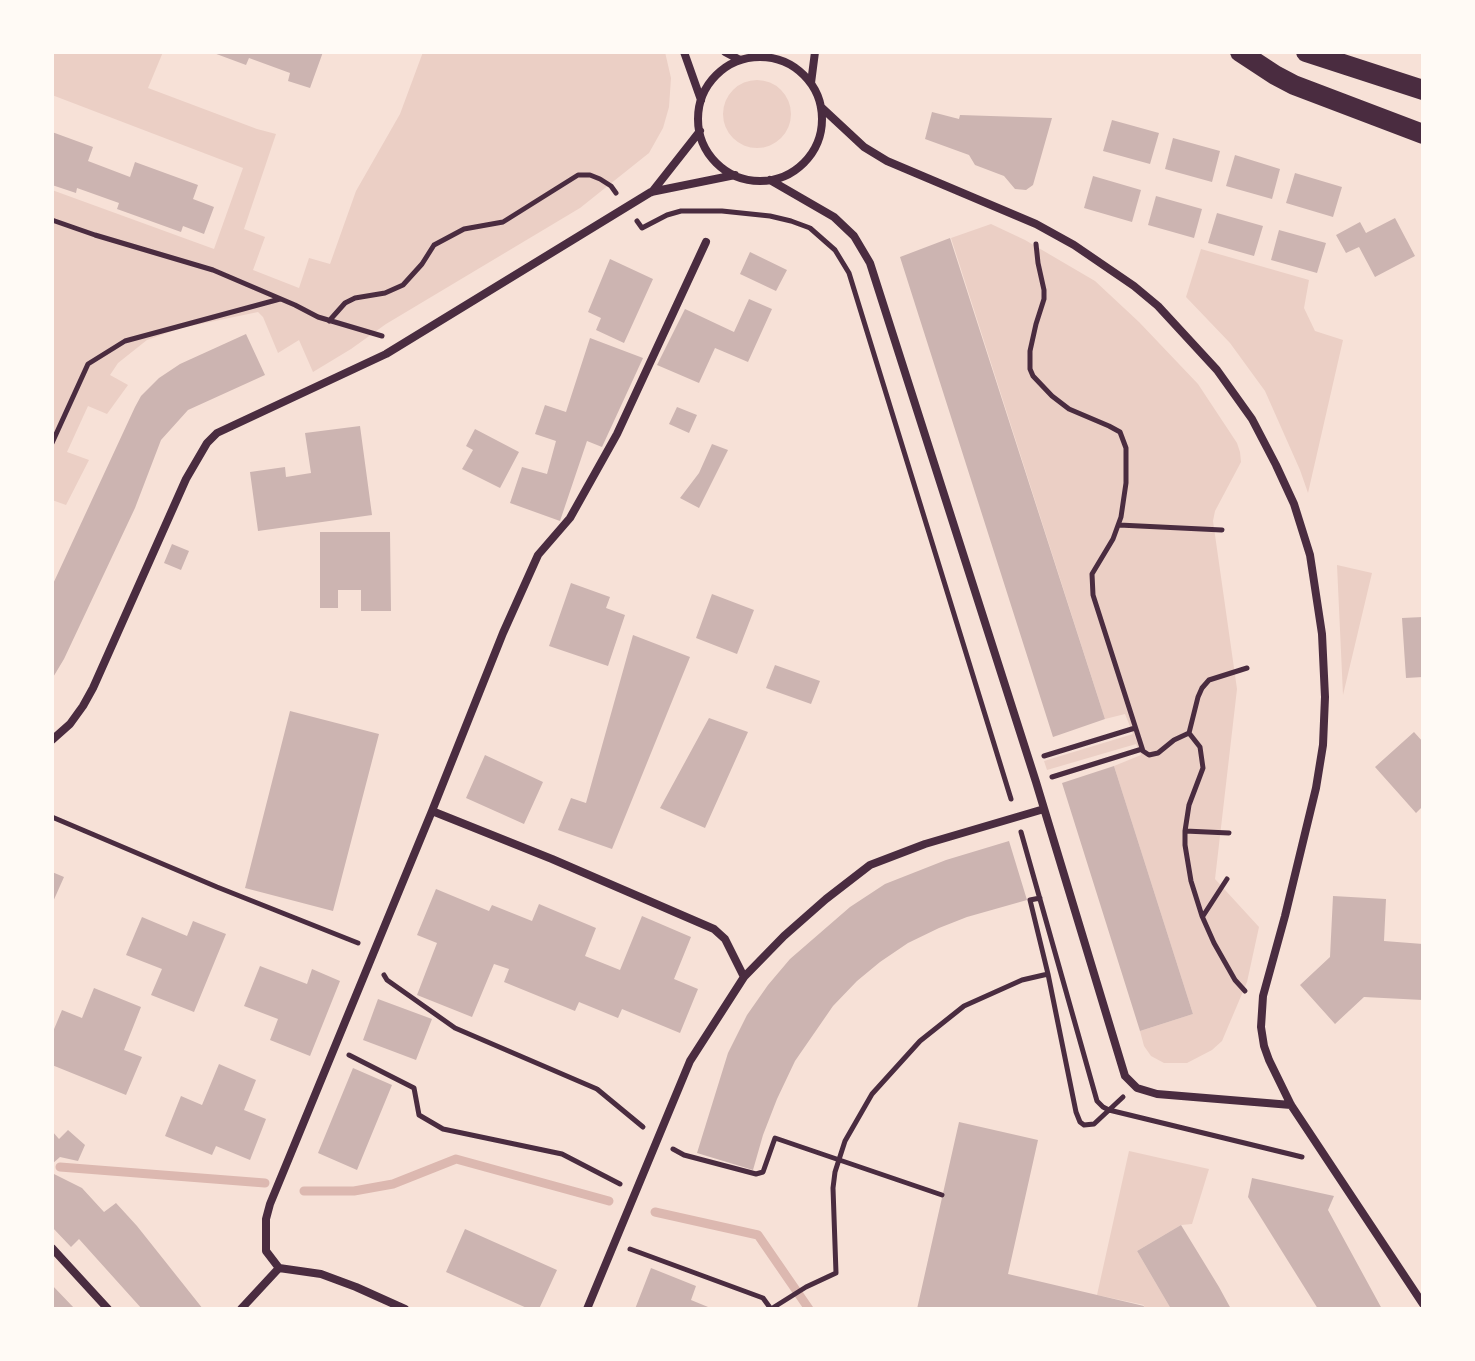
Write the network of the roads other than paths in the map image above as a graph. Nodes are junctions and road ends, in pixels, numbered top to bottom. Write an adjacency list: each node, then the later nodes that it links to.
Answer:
1 (684, 52): 10 (street)
2 (725, 52): 7 (street)
3 (815, 52): 8 (street)
4 (1240, 52): 13 (main road)
5 (1306, 52): 9 (main road)
6 (774, 55): 7 (street); 8 (street)
7 (740, 60): 10 (street)
8 (811, 83): 11 (street)
9 (1423, 90)
10 (702, 100): 12 (street)
11 (821, 107): 15 (street); 22 (street)
12 (700, 131): 14 (street); 16 (street)
13 (1423, 134)
14 (735, 175): 15 (street); 16 (street)
15 (770, 180): 19 (street)
16 (651, 192): 18 (street)
17 (706, 242): 20 (street)
18 (52, 740)
19 (1044, 809): 21 (street); 22 (street)
20 (432, 811): 21 (street); 24 (street)
21 (744, 977): 29 (street)
22 (1291, 1105): 25 (street)
23 (52, 1248): 26 (street)
24 (279, 1268): 27 (street); 28 (street)
25 (1423, 1304)
26 (108, 1309)
27 (241, 1309)
28 (405, 1309)
29 (587, 1309)

